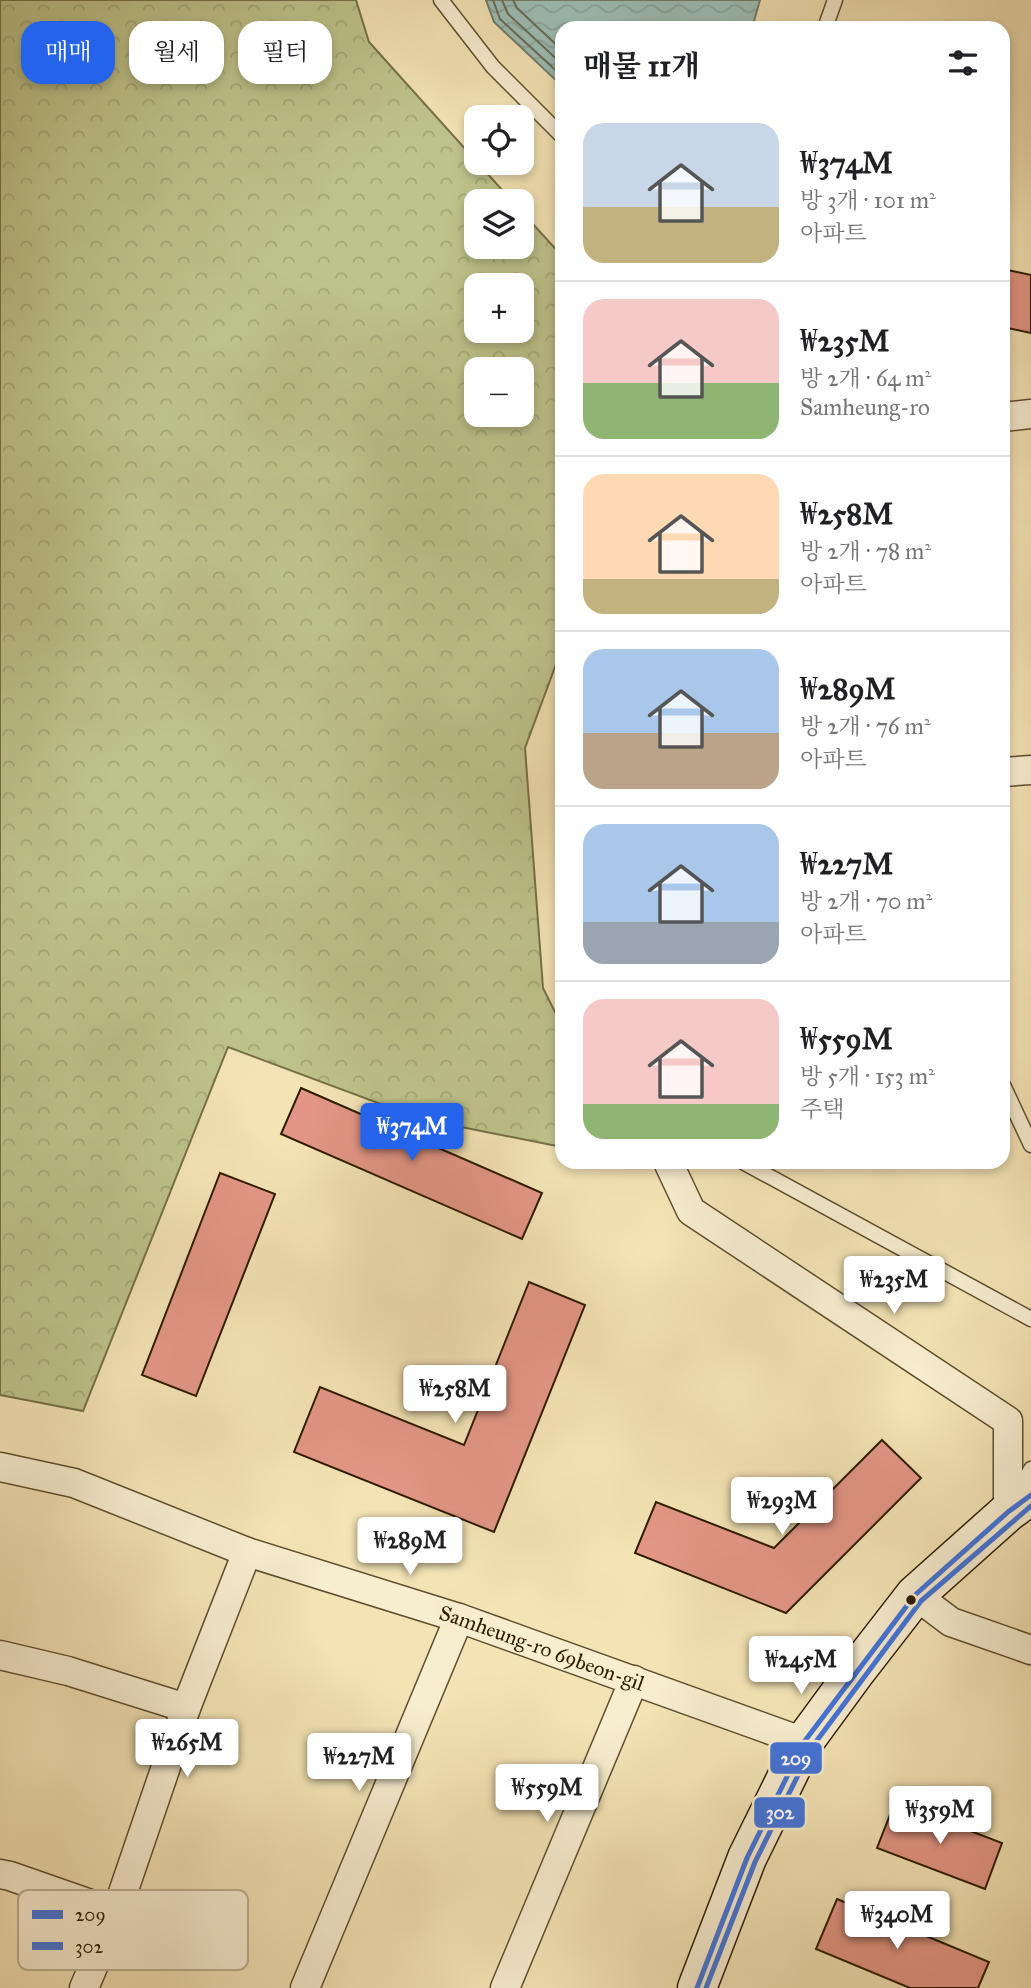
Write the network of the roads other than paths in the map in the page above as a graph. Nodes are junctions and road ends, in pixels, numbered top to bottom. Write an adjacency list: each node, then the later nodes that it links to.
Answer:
1 (441, 0): 4 (lane)
2 (835, 0): 3 (lane)
3 (828, 21)
4 (555, 129)
5 (1031, 414): 6 (street)
6 (1010, 416)
7 (1031, 770): 8 (street)
8 (1010, 772)
9 (1010, 1100): 10 (lane)
10 (1031, 1145)
11 (671, 1169): 16 (street)
12 (756, 1169): 13 (lane)
13 (1031, 1319)
14 (0, 1467): 17 (street, Samheung-ro 69beon-gil)
15 (1031, 1469): 16 (lane)
16 (1019, 1504): 18 (street)
17 (247, 1552): 19 (street, Samheung-ro 69beon-gil); 23 (street)
18 (915, 1595): 20 (street); 24 (street)
19 (459, 1618): 22 (street, Samheung-ro 69beon-gil); 30 (street)
20 (1031, 1650)
21 (0, 1655): 23 (street)
22 (634, 1680): 24 (street, Samheung-ro 69beon-gil); 31 (street)
23 (186, 1708): 27 (street)
24 (804, 1742): 32 (street)
25 (0, 1874): 26 (street)
26 (50, 1890)
27 (124, 1890)
28 (92, 1970): 29 (street)
29 (84, 1988)
30 (305, 1988)
31 (505, 1988)
32 (697, 1988)

